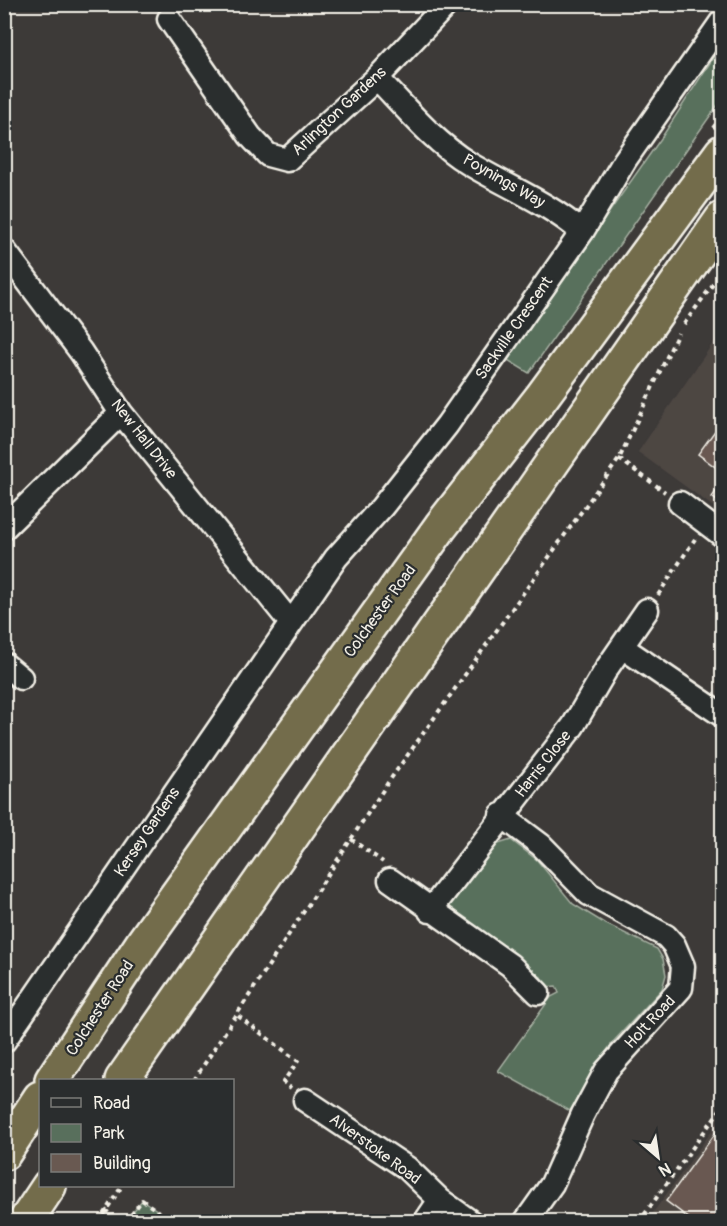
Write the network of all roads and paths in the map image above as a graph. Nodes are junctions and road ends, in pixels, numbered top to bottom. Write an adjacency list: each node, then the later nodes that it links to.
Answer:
1 (447, 4): 4 (street, Arlington Gardens)
2 (168, 19): 4 (street, Arlington Gardens)
3 (723, 21): 7 (street, Sackville Crescent)
4 (377, 78): 7 (street, Poynings Way)
5 (723, 152): 26 (highway, Colchester Road)
6 (723, 219): 27 (highway)
7 (582, 232): 16 (street, Sackville Crescent)
8 (4, 250): 10 (street, New Hall Drive)
9 (723, 272): 11 (path)
10 (121, 413): 13 (street); 16 (street, New Hall Drive)
11 (619, 459): 12 (path); 20 (path)
12 (680, 503): 14 (street)
13 (4, 528)
14 (714, 529): 15 (path)
15 (647, 610): 17 (street, Harris Close)
16 (291, 623): 25 (street, Kersey Gardens)
17 (622, 646): 18 (street); 19 (street, Harris Close)
18 (723, 715)
19 (501, 815): 22 (street, Harris Close); 44 (street, Holt Road)
20 (351, 839): 21 (path); 24 (path)
21 (390, 880): 22 (street)
22 (430, 910): 23 (street)
23 (538, 993)
24 (238, 1016): 28 (path); 30 (path)
25 (4, 1041)
26 (53, 1079)
27 (123, 1079)
28 (195, 1079)
29 (39, 1100): 32 (highway)
30 (305, 1100): 35 (street, Alverstoke Road)
31 (723, 1107): 45 (path)
32 (4, 1153)
33 (48, 1187): 37 (highway)
34 (121, 1187): 36 (path)
35 (440, 1200): 42 (street); 43 (street, Alverstoke Road)
36 (105, 1210): 38 (path); 39 (path)
37 (25, 1221)
38 (98, 1221)
39 (120, 1221)
40 (126, 1221): 41 (path)
41 (173, 1221)
42 (425, 1221)
43 (471, 1221)
44 (525, 1221)
45 (639, 1221)

